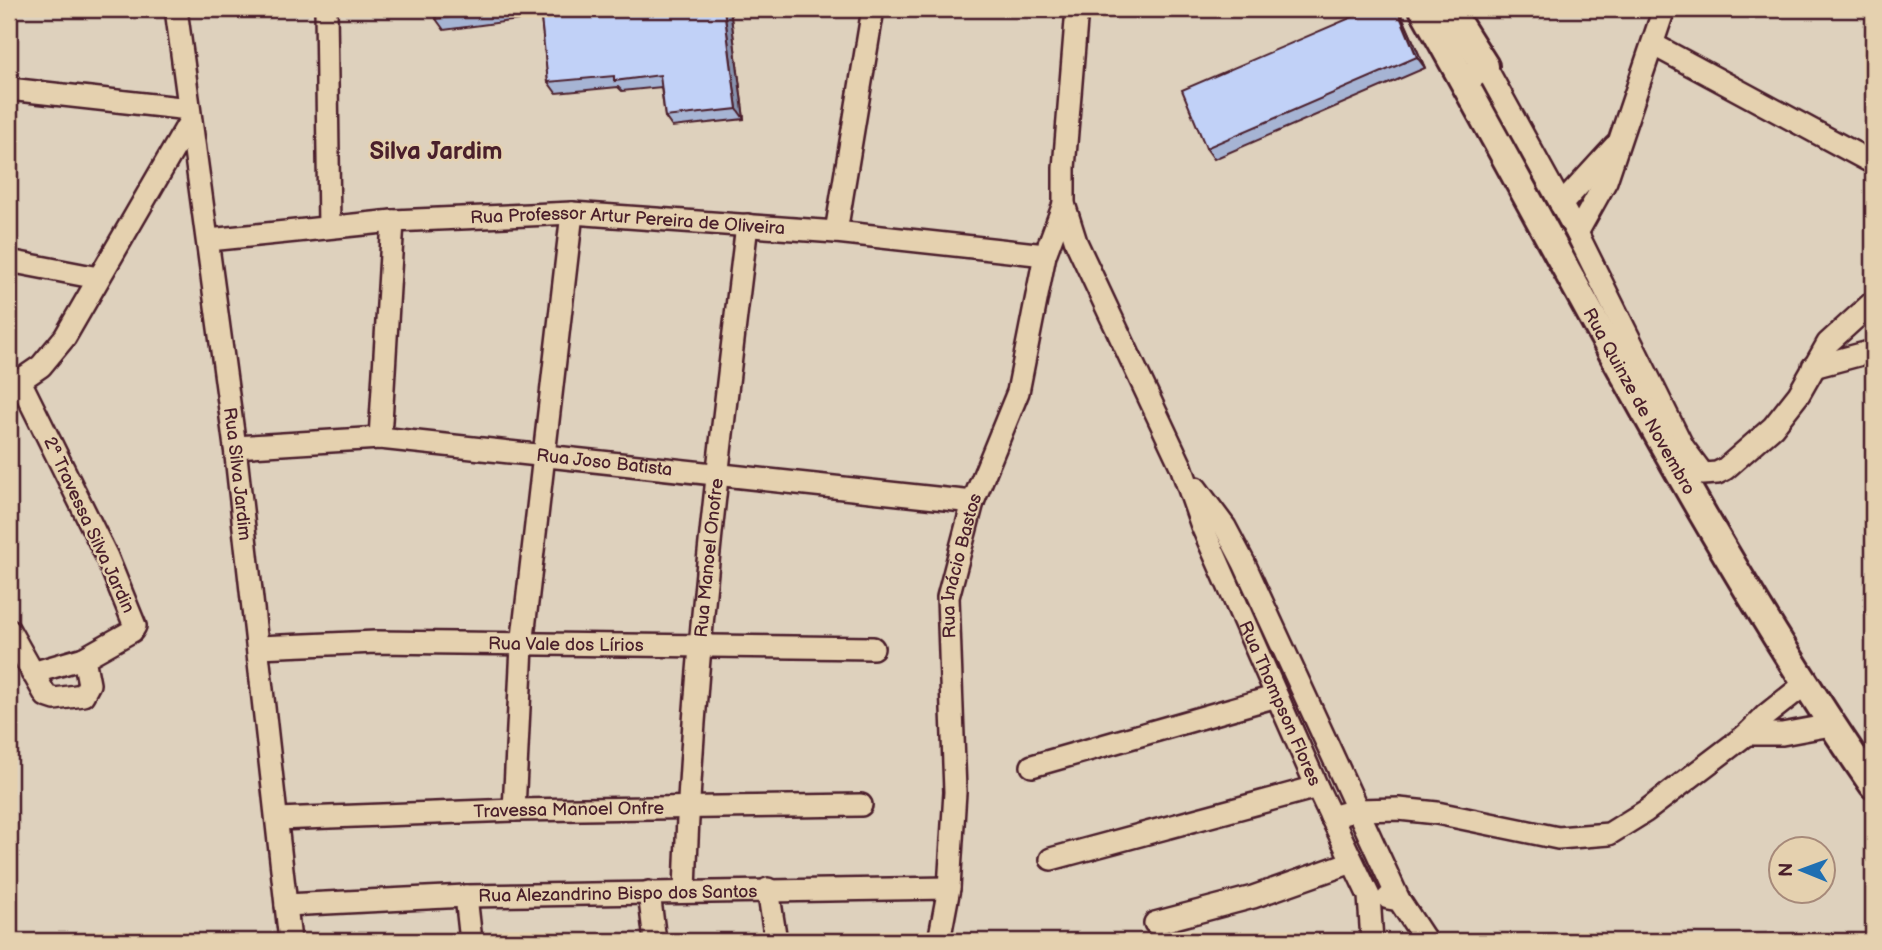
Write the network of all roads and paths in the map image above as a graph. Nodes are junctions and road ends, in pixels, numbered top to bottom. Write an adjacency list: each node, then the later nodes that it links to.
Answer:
1 (176, 9): 11 (street, Rua Silva Jardim)
2 (326, 9): 19 (street)
3 (873, 9): 20 (street)
4 (1077, 9): 14 (street, Rua Thompson Flores)
5 (1423, 9): 9 (main road, Rua Quinze de Novembro)
6 (1449, 9): 9 (main road, Rua Quinze de Novembro)
7 (1664, 9): 8 (street)
8 (1654, 45): 12 (street); 13 (street)
9 (1474, 74): 15 (street); 44 (main road, Rua Quinze de Novembro)
10 (9, 89): 11 (street)
11 (189, 115): 22 (street, Rua Silva Jardim); 25 (street)
12 (1616, 145): 15 (street); 21 (street)
13 (1873, 163)
14 (1063, 205): 23 (street, Rua Inácio Bastos); 33 (street, Rua Thompson Flores)
15 (1561, 205): 21 (street)
16 (572, 213): 17 (street, Rua Professor Artur Pereira de Oliveira); 18 (street, Rua Professor Artur Pereira de Oliveira); 32 (street)
17 (393, 221): 19 (street, Rua Professor Artur Pereira de Oliveira); 30 (street)
18 (747, 225): 20 (street, Rua Professor Artur Pereira de Oliveira); 34 (street, Rua Manoel Onofre)
19 (329, 227): 22 (street, Rua Professor Artur Pereira de Oliveira)
20 (836, 232): 23 (street, Rua Professor Artur Pereira de Oliveira)
21 (1577, 233): 28 (street)
22 (209, 240): 31 (street, Rua Silva Jardim)
23 (1045, 256): 35 (street, Rua Inácio Bastos)
24 (9, 261): 25 (street)
25 (98, 278): 29 (street)
26 (1873, 302): 28 (street)
27 (1873, 351): 28 (street)
28 (1813, 368)
29 (15, 386): 41 (street, 2ª Travessa Silva Jardin)
30 (380, 438): 31 (street, Rua Joso Batista); 32 (street, Rua Joso Batista)
31 (235, 447): 38 (street, Rua Silva Jardim)
32 (543, 456): 34 (street, Rua Joso Batista); 37 (street)
33 (1181, 466): 43 (street, Rua Thompson Flores); 45 (street, Rua Thompson Flores)
34 (716, 477): 35 (street, Rua Joso Batista); 39 (street, Rua Manoel Onofre)
35 (973, 502): 59 (street, Rua Inácio Bastos)
36 (9, 630): 42 (street)
37 (523, 646): 38 (street, Rua Vale dos Lírios); 39 (street, Rua Vale dos Lírios); 53 (street)
38 (258, 647): 56 (street, Rua Silva Jardim)
39 (701, 647): 40 (street, Rua Vale dos Lírios); 52 (street, Rua Manoel Onofre)
40 (873, 649)
41 (84, 658): 42 (street); 42 (street)
42 (32, 673)
43 (1296, 675): 45 (street); 54 (street, Rua Thompson Flores)
44 (1805, 684): 46 (main road, Rua Quinze de Novembro); 47 (street)
45 (1274, 690): 48 (street); 50 (street, Rua Thompson Flores)
46 (1831, 725): 47 (street); 49 (main road, Rua Quinze de Novembro)
47 (1746, 734): 54 (street)
48 (1032, 766)
49 (1873, 785)
50 (1317, 787): 55 (street, Rua Thompson Flores); 57 (street)
51 (861, 805): 52 (street, Travessa Manoel Onfre)
52 (688, 807): 53 (street, Travessa Manoel Onfre); 61 (street, Rua Manoel Onofre)
53 (514, 810): 56 (street, Travessa Manoel Onfre)
54 (1357, 810): 55 (street); 65 (street, Rua Thompson Flores)
55 (1331, 817): 58 (street, Rua Thompson Flores)
56 (277, 820): 66 (street, Rua Silva Jardim)
57 (1051, 859)
58 (1352, 862): 64 (street, Rua Thompson Flores); 67 (street)
59 (949, 888): 60 (street, Rua Alezandrino Bispo dos Santos); 72 (street, Rua Inácio Bastos)
60 (768, 889): 61 (street, Rua Alezandrino Bispo dos Santos); 71 (street)
61 (685, 891): 62 (street, Rua Alezandrino Bispo dos Santos)
62 (649, 892): 63 (street, Rua Alezandrino Bispo dos Santos); 70 (street)
63 (466, 896): 66 (street, Rua Alezandrino Bispo dos Santos); 69 (street)
64 (1369, 896): 65 (street); 73 (street, Rua Thompson Flores)
65 (1399, 900): 74 (street, Rua Thompson Flores)
66 (286, 905): 68 (street, Rua Silva Jardim)
67 (1155, 923)
68 (290, 941)
69 (471, 941)
70 (655, 941)
71 (776, 941)
72 (939, 941)
73 (1372, 941)
74 (1426, 941)

